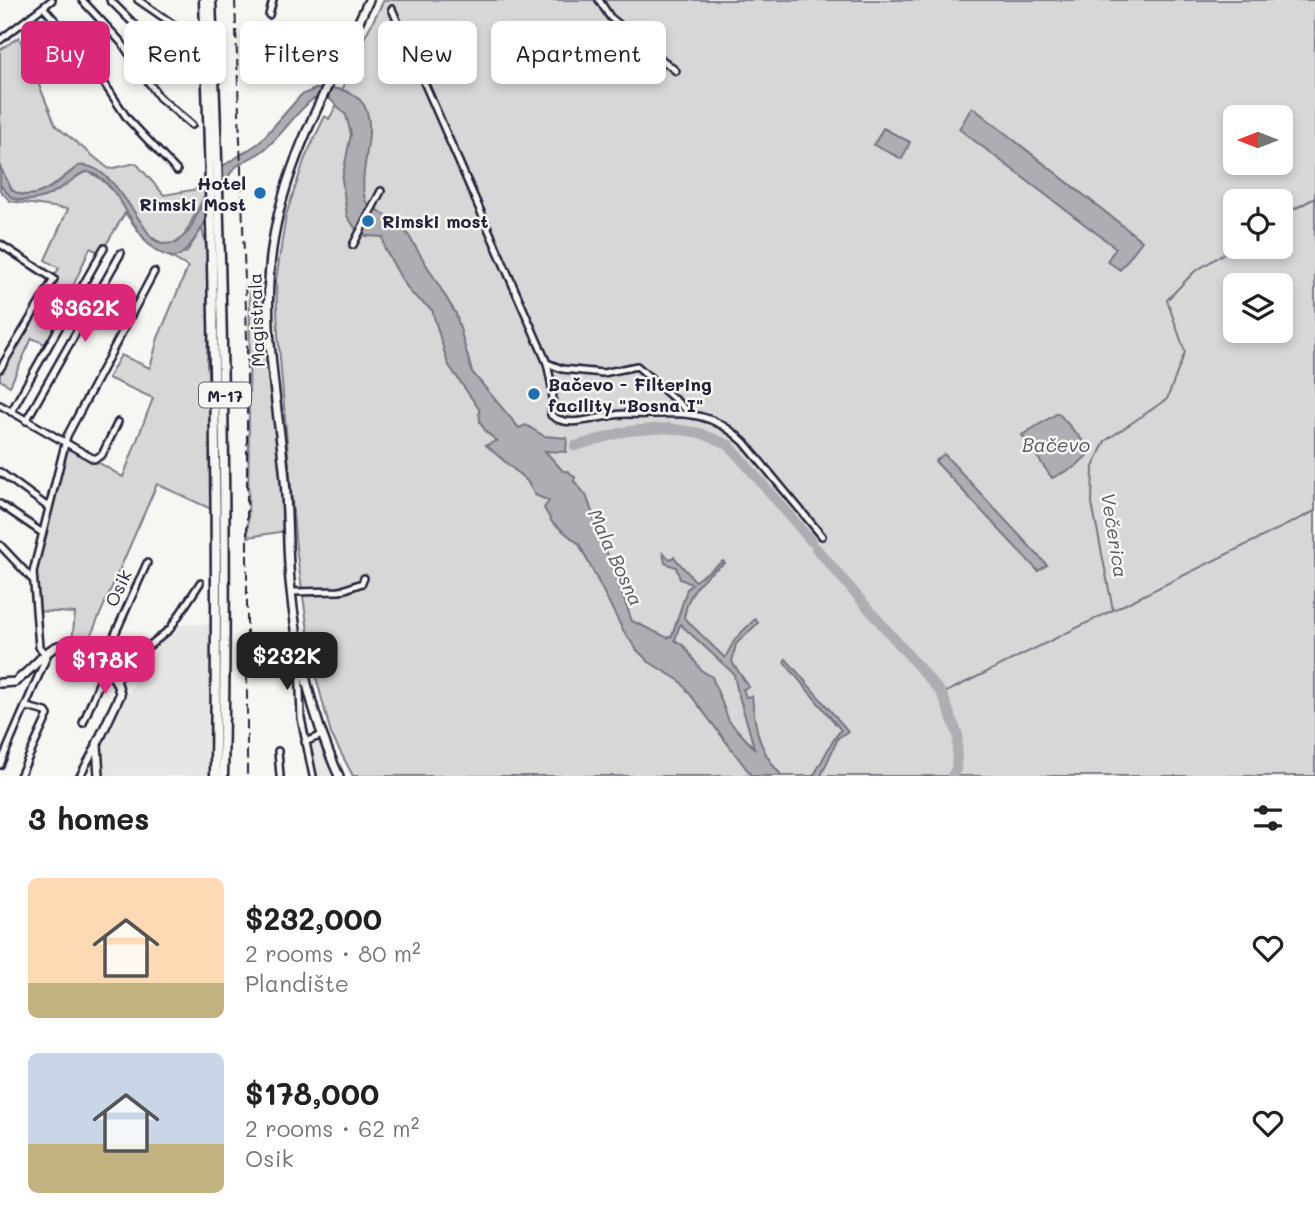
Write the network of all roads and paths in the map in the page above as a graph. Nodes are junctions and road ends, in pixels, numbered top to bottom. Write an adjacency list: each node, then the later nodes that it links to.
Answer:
1 (52, 0): 10 (street)
2 (82, 0): 19 (street)
3 (110, 0): 14 (street)
4 (138, 0): 15 (street)
5 (204, 0): 22 (highway, M-17)
6 (211, 0): 22 (highway, M-17)
7 (273, 0): 12 (street)
8 (369, 0): 47 (main road, Magistrala)
9 (599, 0): 18 (street)
10 (44, 8): 13 (street); 20 (street)
11 (392, 9): 28 (street)
12 (269, 15)
13 (28, 21)
14 (131, 21)
15 (169, 21)
16 (21, 26): 17 (street)
17 (0, 40)
18 (676, 71)
19 (192, 125)
20 (177, 171)
21 (381, 191): 24 (street)
22 (217, 225): 43 (highway, M-17)
23 (0, 244): 29 (street)
24 (353, 245)
25 (104, 248): 31 (street)
26 (121, 253): 33 (street)
27 (154, 272): 35 (street)
28 (547, 363): 32 (street); 32 (street)
29 (0, 369)
30 (0, 405): 31 (street)
31 (11, 412): 33 (street)
32 (690, 412): 40 (street)
33 (26, 421): 35 (street)
34 (118, 422): 35 (street)
35 (66, 443): 38 (street)
36 (0, 472): 38 (street)
37 (0, 504): 39 (street)
38 (48, 507): 39 (street)
39 (41, 532): 45 (street)
40 (822, 536)
41 (0, 545): 45 (street)
42 (148, 563): 50 (street, Osik)
43 (222, 577): 64 (highway, M-17); 65 (highway, M-17)
44 (364, 578): 47 (street)
45 (33, 580): 49 (street)
46 (200, 583): 51 (street)
47 (292, 592): 48 (main road, Magistrala)
48 (299, 639): 55 (main road, Magistrala); 56 (street)
49 (44, 653): 50 (main road); 52 (main road); 53 (street)
50 (103, 667): 51 (main road); 54 (street, Osik)
51 (117, 680): 57 (main road)
52 (0, 683)
53 (27, 707): 59 (street); 62 (street)
54 (82, 723)
55 (322, 735): 56 (street); 68 (main road, Magistrala)
56 (305, 742): 67 (street)
57 (97, 744): 60 (main road); 61 (street)
58 (278, 751): 66 (street)
59 (0, 765)
60 (97, 766): 61 (street); 63 (main road)
61 (82, 773)
62 (20, 776)
63 (99, 776)
64 (215, 776)
65 (222, 776)
66 (280, 776)
67 (313, 776)
68 (339, 776)

